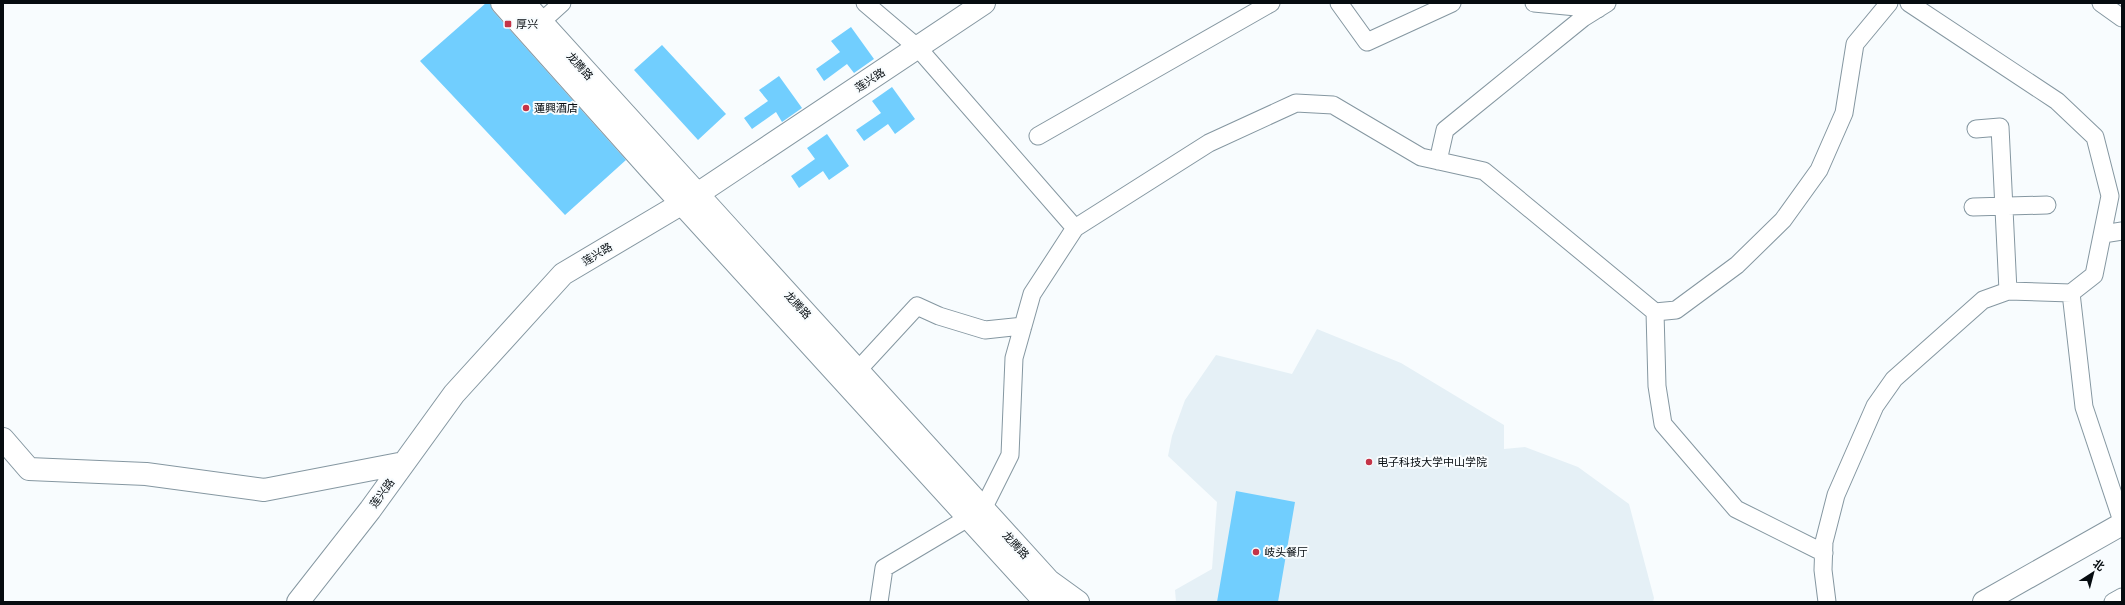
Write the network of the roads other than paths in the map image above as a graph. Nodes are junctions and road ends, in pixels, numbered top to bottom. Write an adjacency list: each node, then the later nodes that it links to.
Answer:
1 (502, 3): 20 (street, 龙腾路)
2 (524, 3): 15 (street, 龙腾路)
3 (562, 3): 15 (street)
4 (866, 3): 16 (street)
5 (984, 3): 16 (street, 莲兴路)
6 (1271, 3): 18 (street)
7 (1339, 3): 8 (street)
8 (1452, 3)
9 (1534, 3): 13 (street)
10 (1889, 3): 28 (street)
11 (1909, 3): 25 (street)
12 (2101, 3): 14 (street)
13 (1602, 6): 19 (street)
14 (2122, 18)
15 (541, 22): 20 (street, 龙腾路)
16 (918, 48): 20 (street, 莲兴路); 23 (street)
17 (1976, 129): 26 (street)
18 (1038, 136)
19 (1438, 160): 23 (street); 28 (street)
20 (689, 199): 30 (street, 龙腾路); 32 (street, 莲兴路); 33 (street, 龙腾路)
21 (2048, 205): 22 (street)
22 (1973, 207)
23 (1074, 228): 29 (street)
24 (2122, 231): 25 (street)
25 (2102, 234): 27 (street)
26 (2008, 291): 27 (street); 35 (street)
27 (2071, 293): 34 (street)
28 (1655, 312): 35 (street)
29 (1023, 326): 30 (street); 33 (street)
30 (858, 370): 33 (street, 龙腾路)
31 (3, 439): 32 (street)
32 (404, 463): 38 (street, 莲兴路)
33 (975, 513): 36 (street, 龙腾路); 39 (street)
34 (2122, 523): 42 (street)
35 (1824, 553): 41 (street)
36 (1042, 595): 40 (street, 龙腾路)
37 (2122, 597): 43 (street)
38 (298, 602)
39 (879, 602)
40 (1078, 602)
41 (1827, 602)
42 (1984, 602)
43 (2113, 602)

